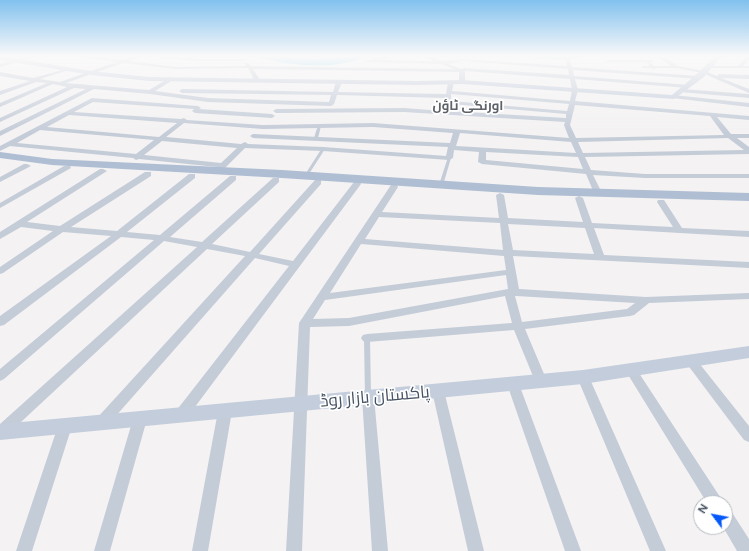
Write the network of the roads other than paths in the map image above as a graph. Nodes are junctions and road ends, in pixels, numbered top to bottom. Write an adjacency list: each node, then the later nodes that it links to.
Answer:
1 (31, 82): 22 (street)
2 (44, 82): 14 (street)
3 (63, 82): 14 (street)
4 (167, 82): 26 (street)
5 (232, 82): 24 (street)
6 (327, 82): 7 (street)
7 (339, 82): 8 (street); 29 (street)
8 (451, 82): 9 (street); 35 (street)
9 (462, 82): 23 (street)
10 (573, 82): 23 (street)
11 (616, 82): 21 (street)
12 (693, 82): 21 (street)
13 (728, 82): 15 (street)
14 (56, 84): 16 (street); 28 (street)
15 (734, 84): 17 (street); 25 (street)
16 (73, 86): 18 (street); 46 (street)
17 (749, 86)
18 (94, 87): 20 (street); 53 (street)
19 (0, 88): 22 (street)
20 (113, 89): 26 (street); 32 (street)
21 (685, 89): 30 (street); 31 (street)
22 (9, 90): 27 (street); 28 (street)
23 (574, 90): 31 (street); 36 (street)
24 (221, 91): 26 (street); 29 (street); 33 (street)
25 (749, 91)
26 (150, 92): 33 (street)
27 (0, 93)
28 (26, 93): 37 (street)
29 (334, 94): 35 (street); 38 (street)
30 (749, 96)
31 (674, 97): 39 (street)
32 (92, 100): 40 (street); 41 (street)
33 (208, 100): 34 (street); 40 (street)
34 (283, 102): 38 (street); 43 (street)
35 (448, 102): 36 (street); 38 (street); 42 (street); 43 (street); 47 (street)
36 (573, 102): 42 (street); 44 (street)
37 (0, 104)
38 (330, 104)
39 (749, 105)
40 (197, 109): 43 (street); 48 (street)
41 (67, 113): 48 (street); 51 (street)
42 (570, 113): 47 (street)
43 (274, 114): 50 (street)
44 (710, 114): 45 (street); 55 (street)
45 (749, 118)
46 (0, 120)
47 (568, 120): 59 (street)
48 (182, 122): 50 (street); 58 (street)
49 (319, 126): 50 (street); 52 (street); 57 (lane)
50 (263, 127): 54 (street)
51 (39, 128): 58 (street); 60 (street)
52 (457, 131): 59 (street); 62 (street)
53 (0, 134)
54 (253, 136): 57 (street); 61 (street)
55 (729, 136): 56 (street); 59 (street); 66 (street)
56 (749, 136)
57 (316, 138): 62 (street)
58 (160, 139): 61 (street); 69 (street)
59 (573, 140): 68 (street)
60 (9, 144): 63 (street); 69 (street)
61 (243, 146): 64 (street); 75 (street)
62 (452, 146): 65 (street); 70 (street)
63 (0, 149)
64 (324, 149): 70 (street); 80 (lane)
65 (483, 150): 68 (street); 77 (street)
66 (749, 151): 68 (street)
67 (0, 155): 73 (main road)
68 (580, 155): 77 (street)
69 (137, 157): 73 (street); 75 (street)
70 (449, 158): 87 (lane)
71 (0, 162): 72 (main road)
72 (27, 166): 74 (main road); 83 (street)
73 (125, 167): 75 (main road)
74 (67, 168): 76 (main road); 95 (street)
75 (220, 168): 80 (main road)
76 (103, 171): 78 (main road); 98 (street)
77 (589, 172): 81 (street); 89 (street)
78 (148, 174): 79 (main road); 100 (street)
79 (192, 176): 82 (main road); 102 (street)
80 (306, 176): 87 (main road)
81 (749, 176)
82 (233, 178): 84 (main road); 105 (street)
83 (0, 180)
84 (276, 180): 85 (main road); 107 (street)
85 (318, 182): 86 (main road); 109 (street)
86 (357, 184): 88 (main road); 111 (street)
87 (441, 185): 89 (main road)
88 (394, 187): 90 (main road); 96 (street)
89 (598, 193): 92 (main road)
90 (500, 194): 91 (main road); 97 (street)
91 (579, 198): 93 (main road); 99 (street)
92 (749, 198)
93 (661, 202): 94 (main road); 101 (street)
94 (749, 204)
95 (0, 206)
96 (376, 214): 97 (street); 106 (street)
97 (504, 221): 99 (street); 108 (street)
98 (19, 224): 100 (street); 104 (street)
99 (588, 225): 101 (street); 110 (street)
100 (60, 230): 102 (street); 113 (street)
101 (679, 230): 103 (street)
102 (120, 233): 105 (street); 119 (street)
103 (749, 234)
104 (0, 236)
105 (162, 238): 107 (street); 126 (street)
106 (359, 241): 108 (street); 117 (street)
107 (205, 245): 109 (street); 138 (street)
108 (508, 253): 110 (street); 114 (street)
109 (252, 255): 111 (street); 136 (street)
110 (600, 258): 112 (street)
111 (296, 264): 134 (street)
112 (749, 265)
113 (0, 272)
114 (510, 272): 115 (street); 117 (street)
115 (511, 293): 118 (street); 120 (street); 121 (street)
116 (749, 296): 118 (street)
117 (322, 297): 120 (street)
118 (646, 300): 121 (street)
119 (0, 322)
120 (305, 323): 132 (street)
121 (518, 326): 122 (street); 128 (street)
122 (367, 338): 131 (lane)
123 (748, 353): 124 (street, پاکستان بازار روڈ)
124 (691, 361): 125 (street, پاکستان بازار روڈ); 139 (street)
125 (631, 370): 127 (street, پاکستان بازار روڈ); 140 (street)
126 (0, 376)
127 (583, 377): 128 (street, پاکستان بازار روڈ); 149 (street)
128 (541, 381): 129 (street, پاکستان بازار روڈ)
129 (513, 384): 130 (street, پاکستان بازار روڈ); 148 (street)
130 (438, 391): 131 (street, پاکستان بازار روڈ); 147 (street)
131 (368, 398): 132 (street, پاکستان بازار روڈ); 146 (street)
132 (300, 404): 133 (street, پاکستان بازار روڈ); 145 (street)
133 (225, 411): 134 (street, پاکستان بازار روڈ); 144 (street)
134 (181, 415): 135 (street, پاکستان بازار روڈ)
135 (140, 419): 136 (street, پاکستان بازار روڈ); 143 (street)
136 (102, 422): 137 (street, پاکستان بازار روڈ)
137 (65, 426): 138 (street, پاکستان بازار روڈ); 142 (street)
138 (1, 431)
139 (749, 436)
140 (711, 495)
141 (733, 529): 150 (street)
142 (24, 551)
143 (102, 551)
144 (200, 551)
145 (294, 551)
146 (380, 551)
147 (476, 551)
148 (573, 551)
149 (658, 551)
150 (747, 551)

